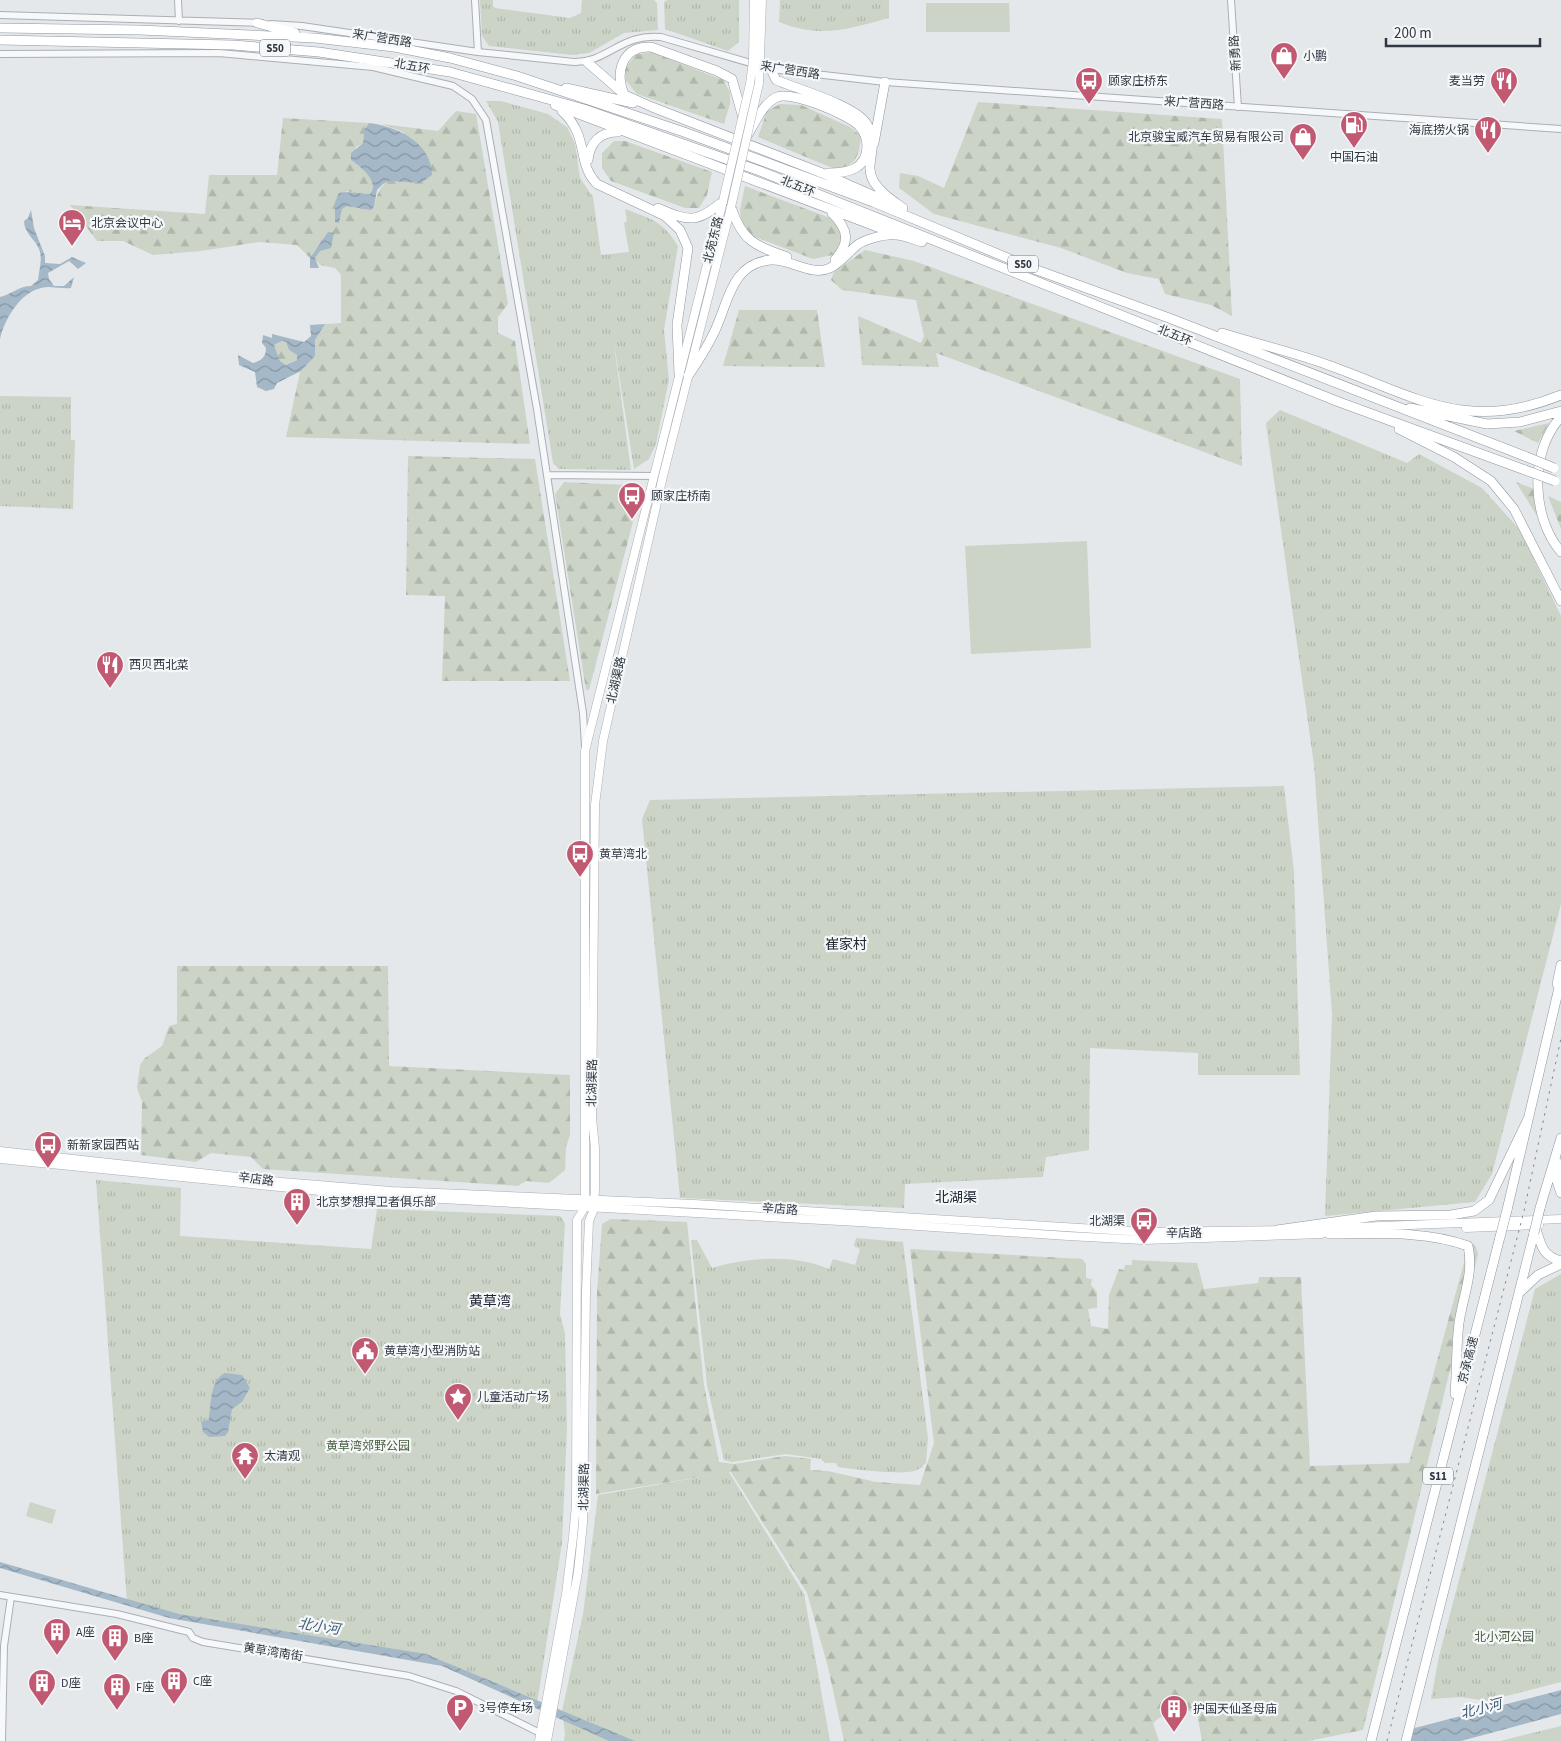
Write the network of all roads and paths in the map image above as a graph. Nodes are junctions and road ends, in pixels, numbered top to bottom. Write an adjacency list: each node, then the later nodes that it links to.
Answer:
1 (178, 0): 7 (street)
2 (475, 0): 12 (street)
3 (754, 0): 23 (main road, 北苑东路, bridge)
4 (762, 0): 26 (main road, 北苑东路, bridge)
5 (1231, 0): 21 (street, 新勇路)
6 (0, 15): 7 (street, 来广营西路)
7 (179, 21): 8 (street, 来广营西路)
8 (257, 23): 10 (highway); 12 (street, 来广营西路)
9 (0, 28): 10 (highway, 北五环 / S50)
10 (315, 38): 16 (highway, 北五环 / S50)
11 (2, 40): 19 (highway, 北五环 / S50)
12 (478, 52): 14 (street, 来广营西路)
13 (0, 54): 44 (street)
14 (587, 62): 15 (street, 来广营西路); 18 (highway)
15 (771, 69): 17 (street, 来广营西路); 27 (highway)
16 (517, 76): 20 (highway); 34 (highway, 北五环 / S50)
17 (885, 82): 21 (street, 来广营西路); 27 (highway)
18 (624, 94): 20 (highway); 23 (highway)
19 (540, 96): 22 (highway); 35 (highway, 北五环 / S50)
20 (652, 107): 28 (highway)
21 (1238, 107): 24 (street, 来广营西路)
22 (558, 108): 25 (highway); 37 (highway)
23 (743, 118): 29 (main road, 北苑东路, bridge)
24 (1561, 128)
25 (621, 132): 29 (highway); 32 (highway)
26 (746, 139): 28 (highway); 30 (main road, 北苑东路, bridge)
27 (874, 143): 31 (highway)
28 (822, 173): 31 (highway)
29 (723, 201): 37 (main road, 北苑东路)
30 (731, 206): 32 (highway); 37 (main road, 北苑东路)
31 (903, 208): 34 (highway)
32 (830, 212): 33 (highway)
33 (896, 234): 35 (highway); 37 (highway)
34 (965, 240): 36 (highway, 北五环 / S50)
35 (967, 255): 40 (highway, 北五环 / S50)
36 (1169, 318): 38 (highway); 39 (highway, 北五环 / S50)
37 (683, 375): 45 (main road, 北苑东路); 46 (main road, 北苑东路)
38 (1561, 395)
39 (1373, 399): 41 (highway); 43 (highway, 北五环 / S50, bridge)
40 (1340, 402): 47 (highway, 北五环 / S50, bridge); 49 (highway)
41 (1561, 411)
42 (1561, 417): 48 (highway)
43 (1557, 469)
44 (547, 475): 45 (street); 50 (street)
45 (654, 476): 50 (main road, 北湖渠路)
46 (663, 476): 59 (main road, 北湖渠路)
47 (1558, 482)
48 (1561, 552)
49 (1561, 601)
50 (585, 751): 60 (main road, 北湖渠路)
51 (1561, 964): 53 (highway)
52 (1561, 978): 53 (highway, 京承高速 / S11)
53 (1550, 1022): 54 (highway, 京承高速 / S11)
54 (1528, 1119): 65 (highway); 70 (highway, 京承高速 / S11, bridge)
55 (1561, 1139): 58 (highway); 66 (highway, S11, bridge)
56 (0, 1152): 60 (main road, 辛店路)
57 (0, 1159): 60 (main road, 辛店路)
58 (1561, 1193)
59 (594, 1199): 60 (main road, 辛店路); 61 (main road, 北湖渠路); 64 (main road, 辛店路)
60 (585, 1204): 61 (main road, 辛店路); 73 (main road, 北湖渠路)
61 (594, 1209): 64 (main road, 辛店路); 73 (main road, 北湖渠路)
62 (1561, 1219): 65 (main road, 辛店路)
63 (1561, 1224): 67 (main road, 辛店路)
64 (1033, 1230): 65 (main road, 辛店路); 67 (main road, 辛店路)
65 (1278, 1230)
66 (1535, 1230): 68 (highway); 69 (highway, S11)
67 (1333, 1236): 70 (highway)
68 (1561, 1263): 69 (highway)
69 (1519, 1293): 79 (highway, S11)
70 (1454, 1412): 78 (highway, 京承高速 / S11)
71 (0, 1594): 72 (street, 黄草湾南街)
72 (11, 1597): 75 (street, 黄草湾南街); 76 (street)
73 (552, 1693): 74 (main road)
74 (546, 1724): 75 (main road); 77 (main road)
75 (540, 1737)
76 (2, 1741)
77 (547, 1741)
78 (1371, 1741)
79 (1406, 1741)

